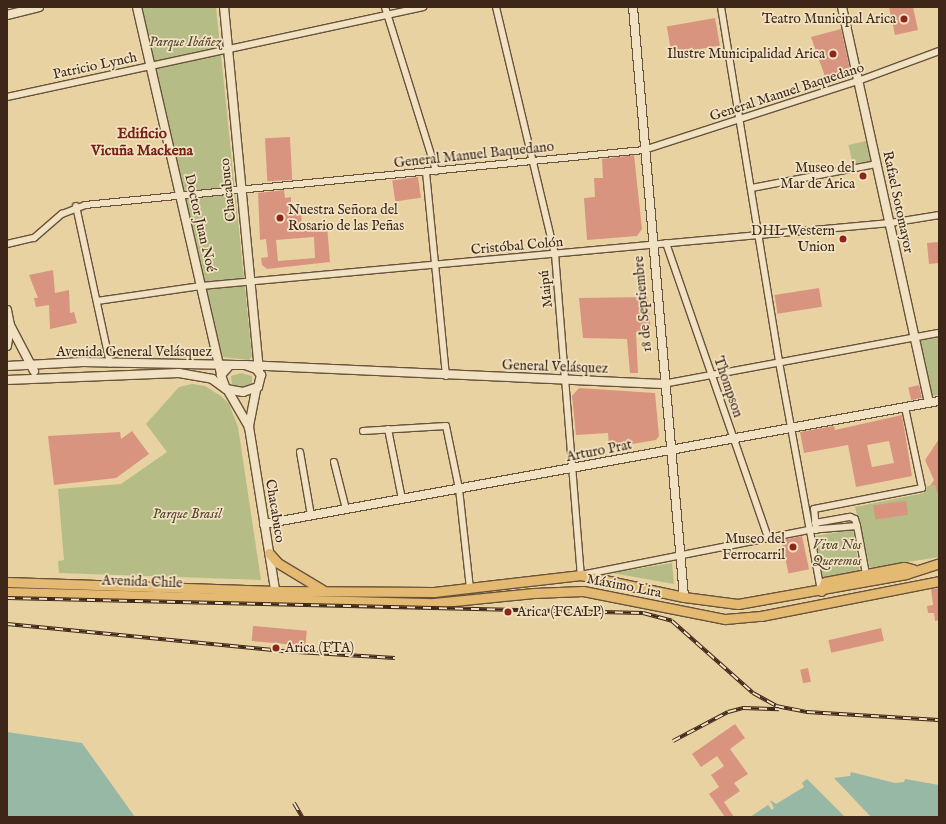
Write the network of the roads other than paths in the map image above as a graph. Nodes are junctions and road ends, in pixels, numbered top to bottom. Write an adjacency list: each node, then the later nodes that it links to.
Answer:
1 (39, 7): 10 (street)
2 (137, 7): 14 (street, Doctor Juan Noé)
3 (224, 7): 12 (street, Chacabuco)
4 (385, 7): 11 (street)
5 (423, 7): 11 (street, Patricio Lynch)
6 (496, 7): 19 (street, Maipú)
7 (633, 7): 18 (street, 18 de Septiembre)
8 (721, 7): 17 (street)
9 (842, 7): 15 (street, Rafael Sotomayor)
10 (7, 15)
11 (388, 15): 12 (street, Patricio Lynch); 21 (street)
12 (228, 49): 14 (street, Patricio Lynch); 24 (street, Chacabuco)
13 (939, 51): 15 (street, General Manuel Baquedano)
14 (150, 66): 16 (street, Patricio Lynch); 25 (street, Doctor Juan Noé)
15 (858, 81): 17 (street, General Manuel Baquedano); 20 (street, Rafael Sotomayor)
16 (7, 97)
17 (741, 120): 18 (street, General Manuel Baquedano); 23 (street)
18 (644, 150): 19 (street, General Manuel Baquedano); 32 (street, 18 de Septiembre)
19 (532, 162): 21 (street, General Manuel Baquedano); 33 (street, Maipú)
20 (876, 164): 23 (street); 28 (street, Rafael Sotomayor)
21 (436, 171): 22 (street, General Manuel Baquedano)
22 (426, 172): 24 (street, General Manuel Baquedano); 34 (street)
23 (752, 188): 29 (street)
24 (242, 191): 25 (street, General Manuel Baquedano); 35 (street, Chacabuco)
25 (180, 197): 26 (street, General Manuel Baquedano); 36 (street, Doctor Juan Noé)
26 (76, 206): 30 (street); 37 (street)
27 (939, 216): 28 (street, Cristóbal Colón)
28 (890, 223): 29 (street, Cristóbal Colón); 41 (street, Rafael Sotomayor)
29 (759, 235): 31 (street, Cristóbal Colón); 44 (street)
30 (7, 244)
31 (666, 244): 32 (street, Cristóbal Colón); 51 (street, Thompson)
32 (652, 245): 33 (street, Cristóbal Colón); 56 (street, 18 de Septiembre)
33 (554, 254): 34 (street, Cristóbal Colón); 55 (street, Maipú)
34 (435, 265): 35 (street, Cristóbal Colón); 52 (street)
35 (250, 282): 36 (street, Cristóbal Colón); 49 (street, Chacabuco)
36 (201, 286): 37 (street, Cristóbal Colón); 45 (street, Doctor Juan Noé)
37 (97, 301): 43 (street)
38 (7, 310): 39 (street)
39 (10, 325): 42 (street); 48 (street)
40 (939, 333): 41 (street)
41 (915, 337): 44 (street); 60 (street, Rafael Sotomayor)
42 (7, 346)
43 (110, 362): 45 (street, Avenida General Velásquez); 48 (street, Avenida General Velásquez)
44 (779, 362): 51 (street); 63 (street)
45 (219, 365): 46 (street, Avenida General Velásquez); 50 (street, Doctor Juan Noé)
46 (241, 365): 49 (street); 50 (street)
47 (7, 366): 48 (street, Avenida General Velásquez)
48 (34, 366): 53 (street)
49 (259, 368): 52 (street); 58 (street)
50 (221, 375): 57 (street)
51 (711, 375): 56 (street); 66 (street, Thompson)
52 (446, 376): 55 (street, General Velásquez)
53 (35, 378): 54 (street, Avenida General Velásquez); 57 (street, Avenida General Velásquez)
54 (7, 380)
55 (567, 381): 56 (street, General Velásquez); 70 (street, Maipú)
56 (663, 384): 67 (street, 18 de Septiembre)
57 (226, 389): 58 (street); 62 (street, Chacabuco)
58 (256, 390): 62 (street, Chacabuco)
59 (939, 401): 60 (street, Arturo Prat)
60 (929, 403): 61 (street, Arturo Prat)
61 (904, 407): 63 (street, Arturo Prat); 75 (street)
62 (249, 427): 76 (street, Chacabuco)
63 (791, 428): 66 (street, Arturo Prat); 78 (street)
64 (388, 429): 65 (street); 71 (street); 72 (street)
65 (363, 431)
66 (733, 439): 67 (street, Arturo Prat); 80 (street, Thompson)
67 (669, 451): 70 (street, Arturo Prat); 82 (street, 18 de Septiembre)
68 (300, 452): 74 (street)
69 (334, 462): 73 (street)
70 (575, 469): 71 (street, Arturo Prat); 86 (street, Maipú)
71 (459, 489): 72 (street, Arturo Prat); 90 (street)
72 (402, 499): 73 (street, Arturo Prat)
73 (346, 509): 74 (street, Arturo Prat)
74 (311, 516): 76 (street, Arturo Prat)
75 (815, 523): 77 (street); 79 (street)
76 (264, 524): 81 (street, Chacabuco)
77 (857, 526): 79 (street); 85 (street)
78 (809, 530): 79 (street); 80 (street); 92 (street)
79 (816, 530)
80 (768, 538): 82 (street)
81 (269, 553): 91 (main road); 95 (street, Chacabuco)
82 (680, 556): 86 (street); 96 (street, 18 de Septiembre)
83 (939, 563): 84 (main road, Máximo Lira)
84 (913, 569): 85 (main road, Máximo Lira); 92 (main road, Máximo Lira)
85 (866, 574): 92 (main road, Máximo Lira)
86 (581, 575): 90 (main road, Máximo Lira); 96 (main road, Máximo Lira)
87 (939, 581): 95 (main road, Máximo Lira)
88 (7, 582): 89 (main road, Avenida Chile)
89 (39, 582): 94 (main road); 95 (main road, Avenida Chile)
90 (470, 588): 91 (main road, Máximo Lira)
91 (324, 591): 95 (main road, Máximo Lira)
92 (821, 591): 96 (main road, Máximo Lira)
93 (7, 592): 94 (main road, Avenida Chile)
94 (40, 593): 95 (main road, Avenida Chile)
95 (276, 595)
96 (684, 597)

